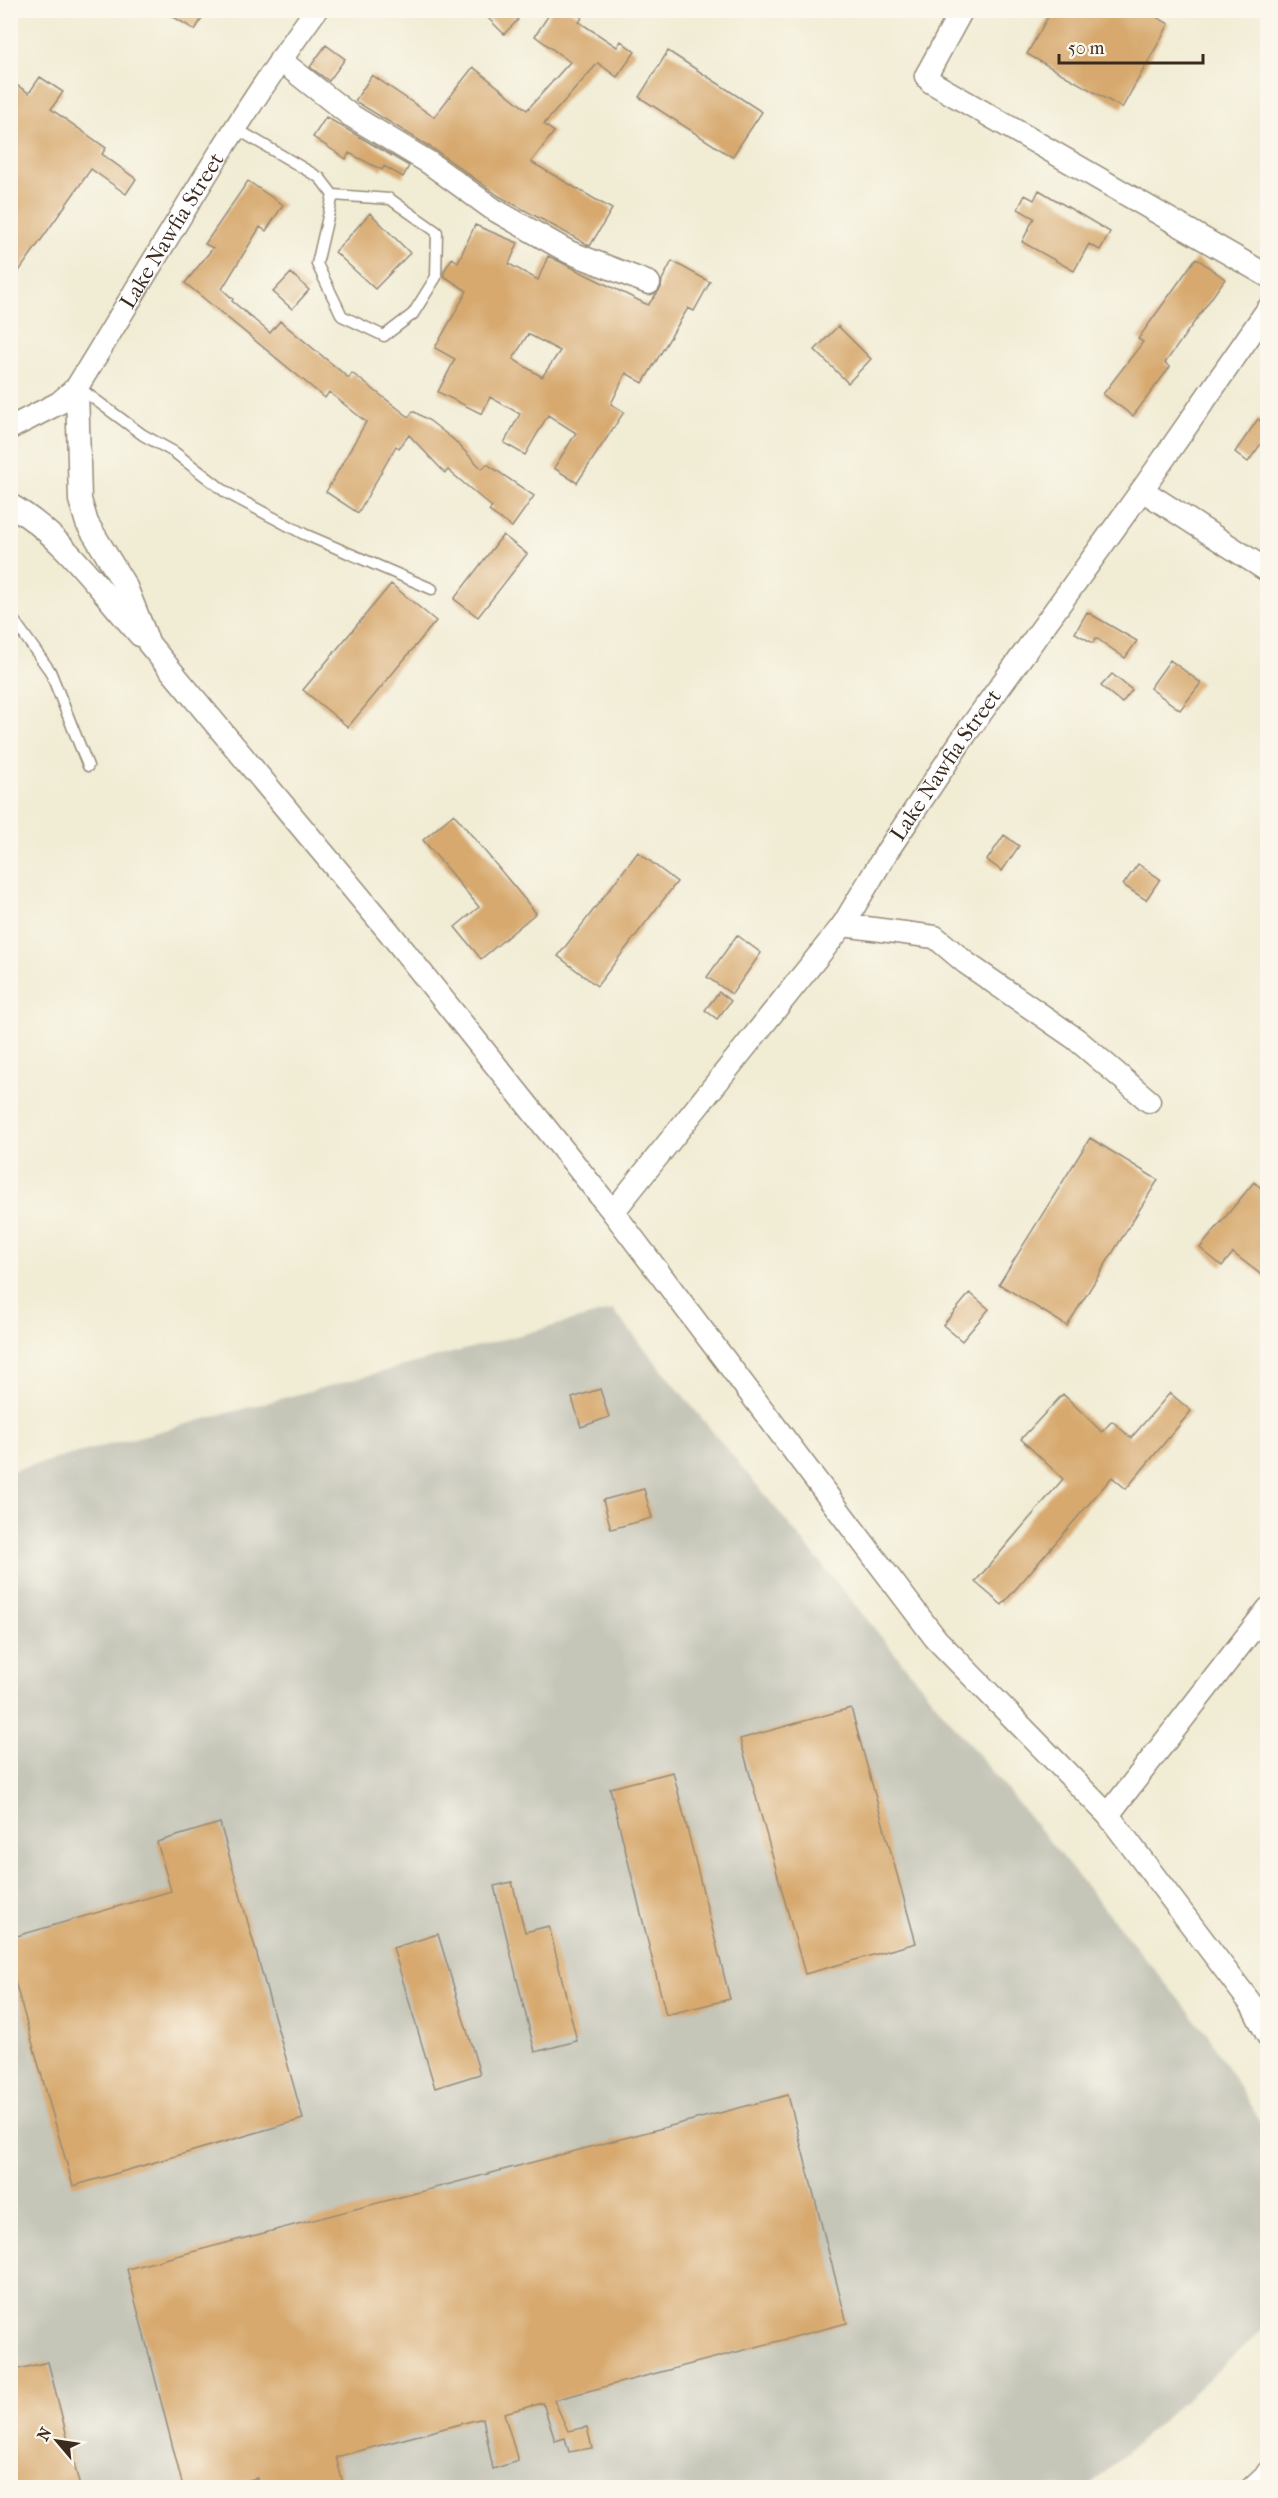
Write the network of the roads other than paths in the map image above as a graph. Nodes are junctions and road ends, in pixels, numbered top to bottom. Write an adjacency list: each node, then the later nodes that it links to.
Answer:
1 (316, 10): 3 (street, Lake Nawfia Street)
2 (962, 10): 6 (street)
3 (280, 60): 4 (street, Lake Nawfia Street); 7 (street)
4 (236, 128): 5 (lane); 9 (street, Lake Nawfia Street)
5 (333, 195): 5 (lane)
6 (1268, 276)
7 (650, 283)
8 (1268, 309): 11 (street, Lake Nawfia Street)
9 (77, 387): 10 (street, Lake Nawfia Street); 14 (lane); 16 (street)
10 (10, 428)
11 (1142, 490): 13 (street); 18 (street, Lake Nawfia Street)
12 (10, 505): 16 (street)
13 (1268, 571)
14 (432, 589)
15 (10, 615): 17 (lane)
16 (148, 644): 20 (street)
17 (88, 766)
18 (843, 925): 19 (street); 20 (street, Lake Nawfia Street)
19 (1149, 1101)
20 (613, 1212): 22 (street)
21 (1268, 1610): 22 (street)
22 (1108, 1815): 23 (street)
23 (1268, 2036)
24 (1268, 2473): 25 (street)
25 (1252, 2487)

